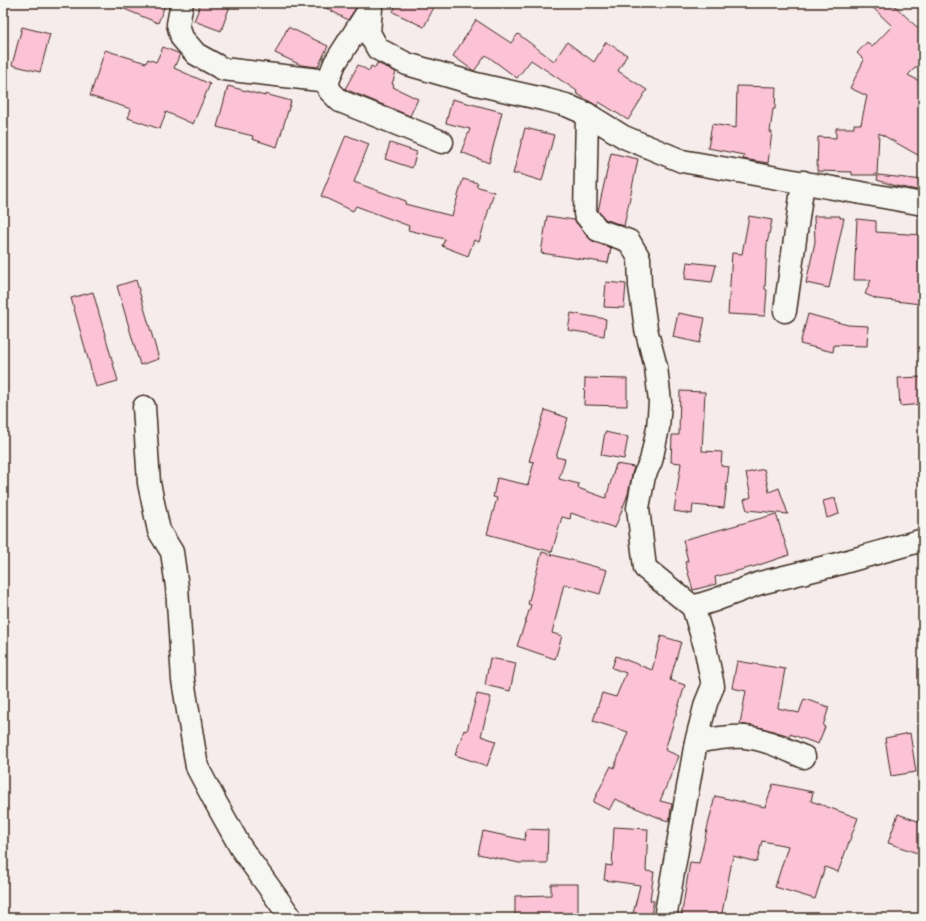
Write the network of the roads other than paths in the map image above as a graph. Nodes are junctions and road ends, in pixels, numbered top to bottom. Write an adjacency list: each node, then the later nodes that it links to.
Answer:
1 (182, 3): 3 (street)
2 (372, 6): 3 (street); 4 (street)
3 (328, 80): 5 (street)
4 (587, 114): 6 (street); 11 (street)
5 (442, 142)
6 (803, 182): 7 (street); 8 (street)
7 (923, 204)
8 (785, 311)
9 (144, 407): 14 (street)
10 (923, 540): 11 (street)
11 (693, 607): 12 (street)
12 (696, 742): 13 (street); 15 (street)
13 (804, 757)
14 (290, 918)
15 (665, 918)

